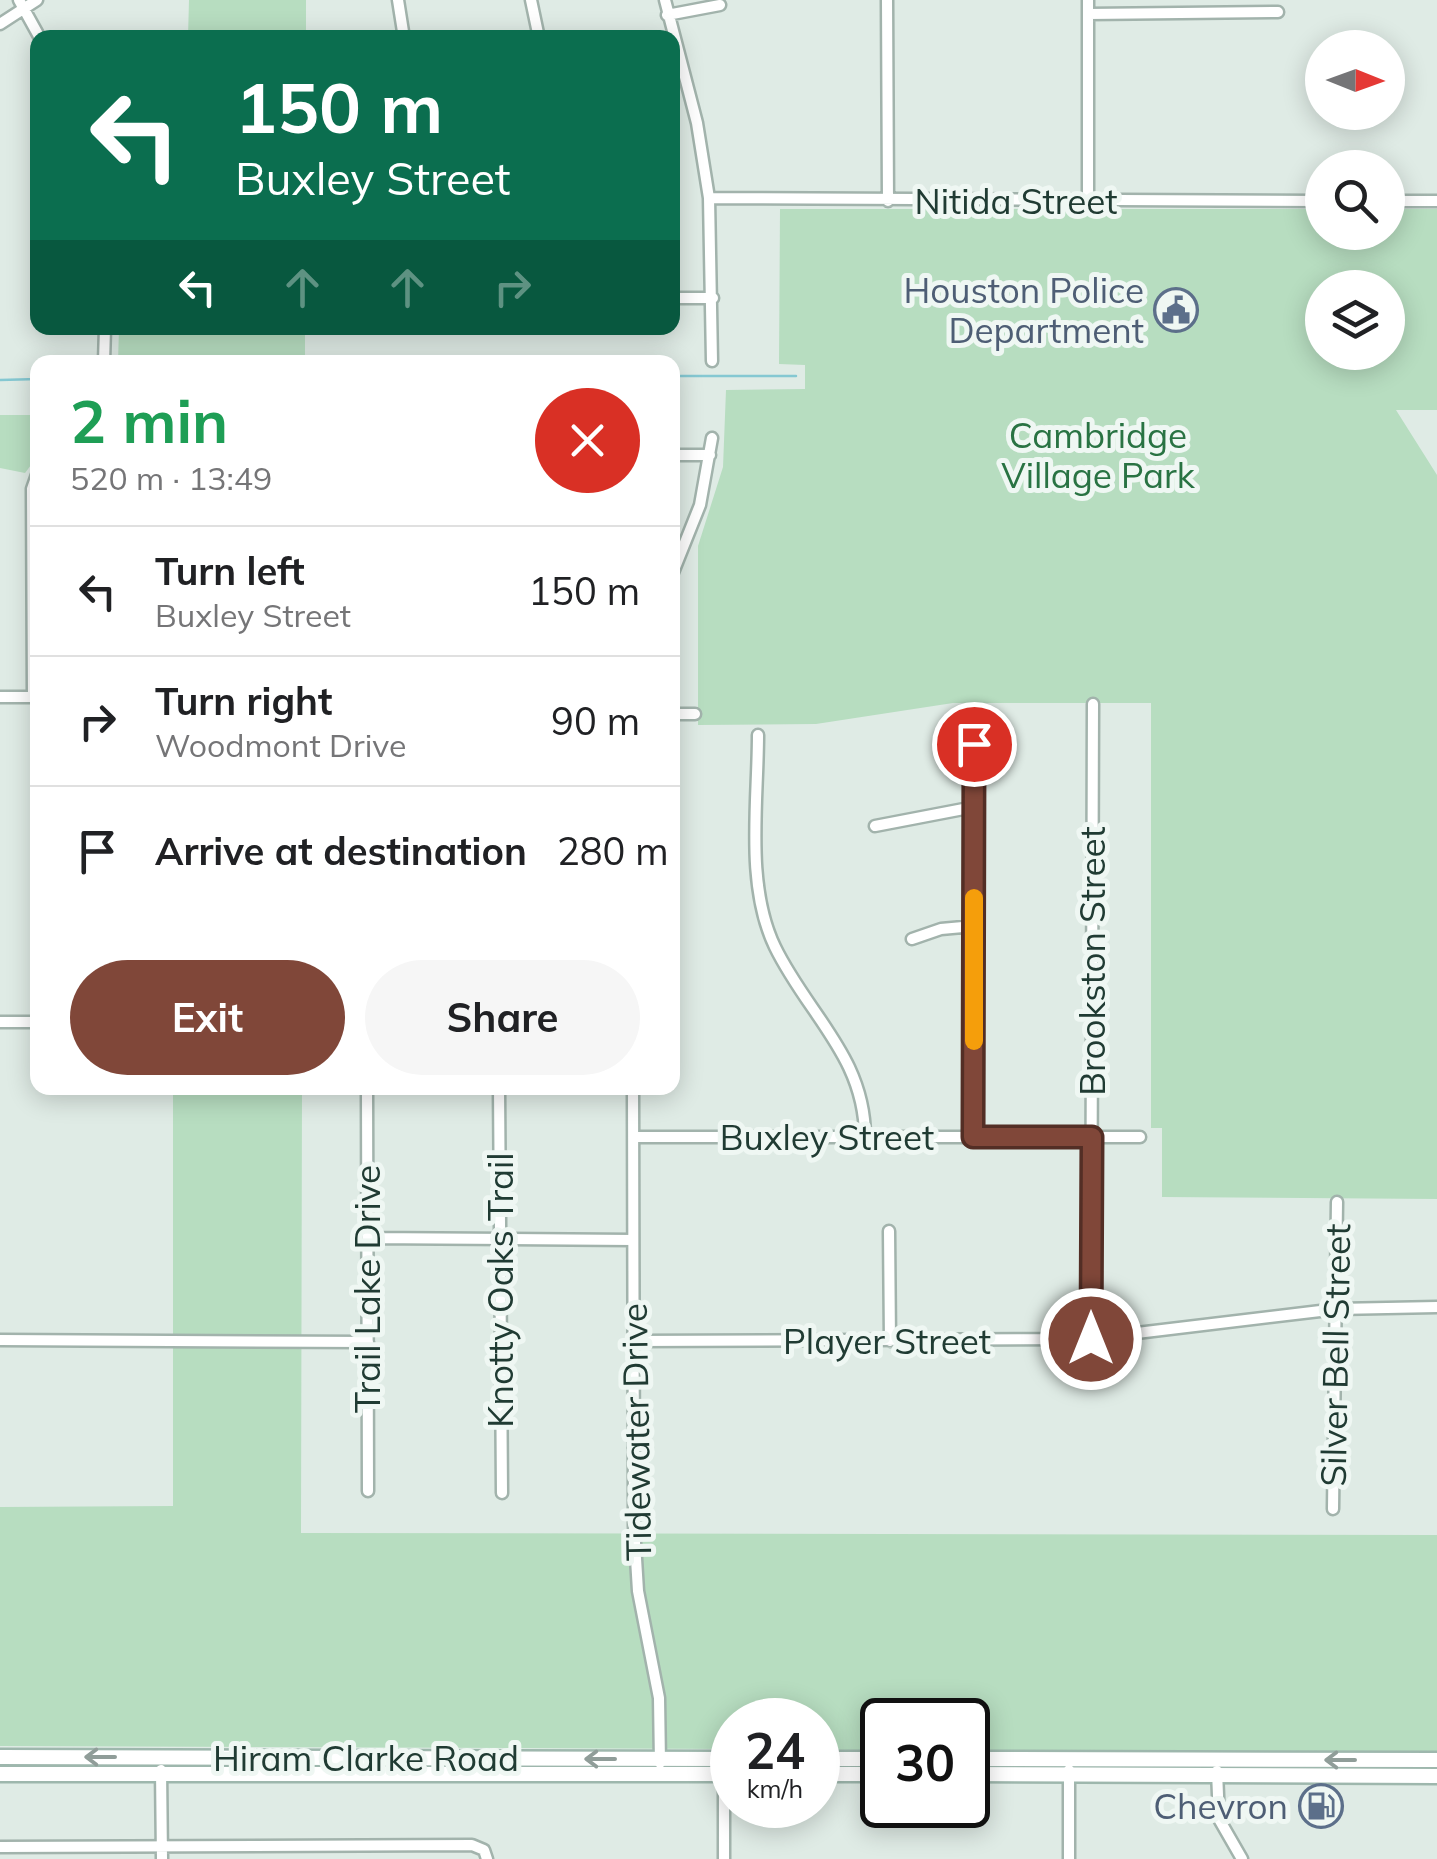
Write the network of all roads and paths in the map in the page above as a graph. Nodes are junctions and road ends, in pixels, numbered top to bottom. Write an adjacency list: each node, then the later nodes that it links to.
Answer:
1 (37, 0): 7 (street)
2 (398, 0): 14 (street)
3 (531, 0): 15 (street)
4 (664, 0): 11 (street)
5 (887, 0): 23 (street)
6 (1088, 0): 10 (street)
7 (22, 4): 12 (street); 13 (street)
8 (720, 5): 11 (street)
9 (1278, 12): 10 (street)
10 (1088, 14): 19 (street)
11 (667, 15): 16 (street)
12 (0, 24)
13 (36, 30)
14 (403, 30)
15 (538, 30)
16 (671, 30)
17 (680, 62): 18 (street)
18 (710, 198): 23 (street, Nitida Street); 25 (street)
19 (1088, 201): 20 (street, Nitida Street); 23 (street, Nitida Street)
20 (1305, 201)
21 (1405, 201): 22 (street)
22 (1437, 201)
23 (888, 202)
24 (680, 298): 25 (street)
25 (713, 298): 26 (street)
26 (712, 361)
27 (712, 438): 29 (street)
28 (680, 455): 29 (street)
29 (710, 455): 30 (street)
30 (680, 555)
31 (30, 696): 32 (street)
32 (0, 697)
33 (1093, 704): 50 (street, Brookston Street)
34 (974, 712): 38 (street)
35 (680, 714): 36 (street)
36 (695, 714)
37 (758, 736): 48 (street)
38 (974, 807): 39 (street); 40 (street)
39 (876, 826)
40 (974, 926): 41 (street); 49 (street)
41 (912, 939)
42 (0, 1022): 43 (street)
43 (30, 1022)
44 (366, 1095): 54 (street, Trail Lake Drive)
45 (499, 1095): 55 (street, Knotty Oaks Trail)
46 (632, 1095): 47 (street, Tidewater Drive)
47 (633, 1137): 48 (street, Buxley Street); 56 (street, Tidewater Drive)
48 (865, 1137): 49 (street, Buxley Street)
49 (973, 1137): 50 (street, Buxley Street)
50 (1092, 1137): 51 (street, Buxley Street); 59 (street, Brookston Street)
51 (1140, 1137)
52 (1336, 1202): 58 (street, Silver Bell Street)
53 (888, 1231): 62 (street)
54 (368, 1238): 55 (street); 63 (street, Trail Lake Drive)
55 (500, 1239): 56 (street); 65 (street, Knotty Oaks Trail)
56 (633, 1240): 61 (street, Tidewater Drive)
57 (1437, 1308): 58 (street, Player Street)
58 (1337, 1309): 59 (street, Player Street); 66 (street, Silver Bell Street)
59 (1091, 1339): 62 (street, Player Street)
60 (0, 1340): 63 (street)
61 (635, 1341): 62 (street, Player Street); 73 (street, Tidewater Drive)
62 (890, 1341)
63 (368, 1342): 64 (street, Trail Lake Drive)
64 (368, 1491)
65 (502, 1492)
66 (1333, 1508)
67 (0, 1757): 68 (main road, Hiram Clarke Road)
68 (25, 1757): 69 (main road, Hiram Clarke Road, one-way to 68); 80 (main road)
69 (162, 1758): 72 (main road, Hiram Clarke Road); 81 (street)
70 (1437, 1760): 77 (main road)
71 (990, 1762): 75 (main road)
72 (324, 1766): 73 (main road, Hiram Clarke Road); 81 (main road, Hiram Clarke Road)
73 (661, 1767): 74 (main road, Hiram Clarke Road)
74 (710, 1767)
75 (1069, 1767): 76 (main road); 78 (main road); 94 (street)
76 (1217, 1768): 77 (main road); 95 (street)
77 (1372, 1768): 82 (main road)
78 (990, 1772)
79 (0, 1774): 80 (main road, Hiram Clarke Road)
80 (25, 1774): 81 (main road, Hiram Clarke Road)
81 (161, 1774): 88 (street)
82 (1437, 1776)
83 (725, 1828): 93 (street)
84 (272, 1844): 86 (street); 88 (street); 91 (street)
85 (50, 1846): 87 (street); 88 (street); 90 (street)
86 (384, 1846): 89 (street); 92 (street)
87 (0, 1847)
88 (162, 1853)
89 (485, 1854)
90 (50, 1859)
91 (272, 1859)
92 (384, 1859)
93 (724, 1859)
94 (1069, 1859)
95 (1242, 1859)

